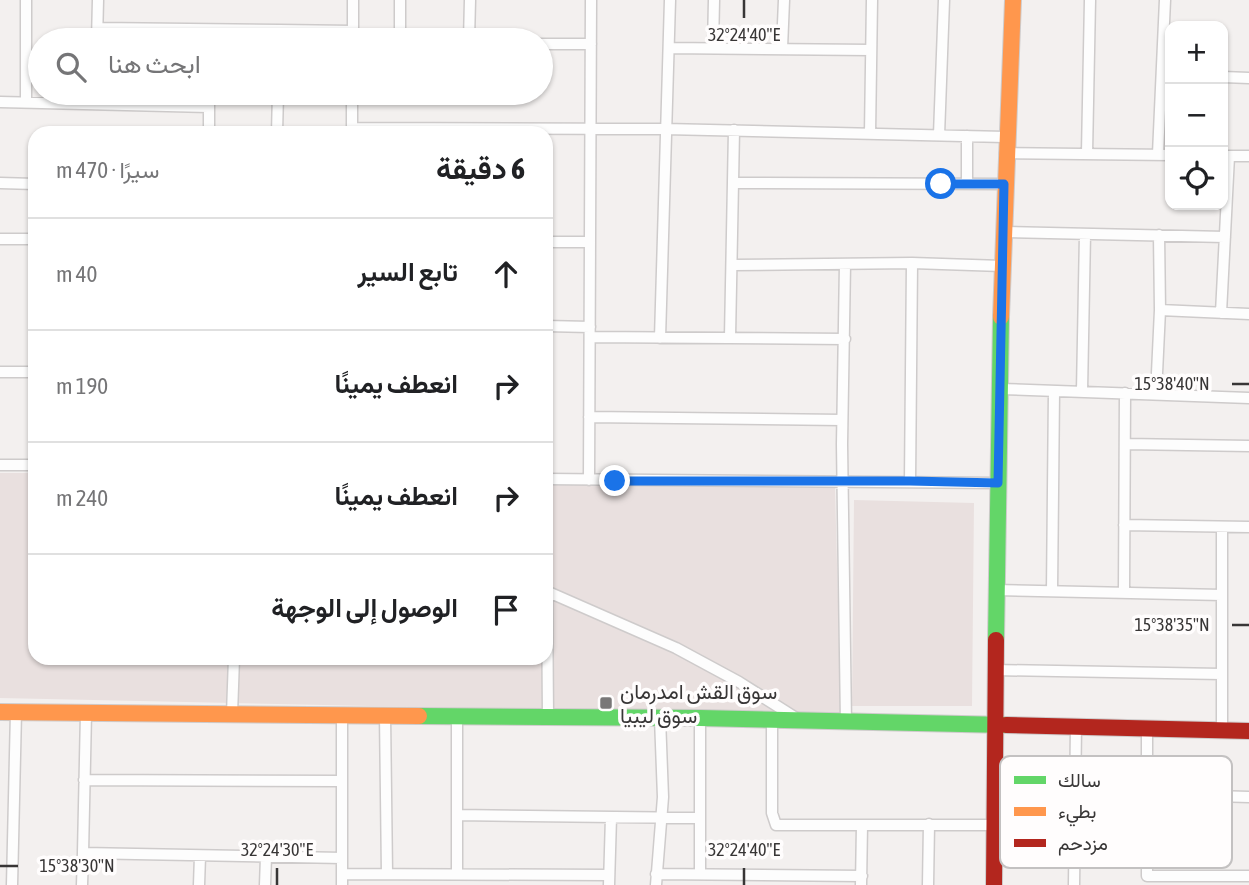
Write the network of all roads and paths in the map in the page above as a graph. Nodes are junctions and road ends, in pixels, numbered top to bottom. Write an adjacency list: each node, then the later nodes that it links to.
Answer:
1 (26, 0): 30 (street)
2 (98, 0): 16 (street)
3 (353, 0): 17 (street)
4 (400, 0): 18 (street)
5 (470, 0): 19 (street)
6 (591, 0): 21 (street)
7 (670, 0): 22 (street)
8 (714, 0): 23 (street)
9 (784, 0): 24 (street)
10 (872, 0): 25 (street)
11 (944, 0): 43 (street)
12 (1013, 0): 45 (street)
13 (1090, 0): 46 (street)
14 (1165, 0): 15 (street)
15 (1165, 21)
16 (97, 28)
17 (353, 28)
18 (400, 28)
19 (469, 28)
20 (553, 44): 21 (street)
21 (591, 44): 39 (street)
22 (669, 47): 23 (street); 40 (street)
23 (713, 47): 24 (street)
24 (782, 48): 25 (street)
25 (871, 50): 42 (street)
26 (1228, 77): 27 (street)
27 (1249, 78)
28 (1165, 84): 47 (street)
29 (0, 102): 30 (street)
30 (26, 102)
31 (184, 105): 34 (street)
32 (278, 105): 36 (street)
33 (352, 105): 37 (street)
34 (209, 107): 35 (street)
35 (209, 126)
36 (277, 126)
37 (352, 126)
38 (553, 128): 39 (street)
39 (591, 128): 40 (street); 64 (street)
40 (665, 129): 41 (street); 75 (street)
41 (734, 130): 42 (street); 52 (street)
42 (870, 133): 43 (street)
43 (939, 135): 44 (street)
44 (967, 136): 45 (street); 54 (street)
45 (1005, 145): 46 (street); 55 (street)
46 (1087, 153): 47 (street)
47 (1158, 154): 48 (street)
48 (1165, 155)
49 (1228, 156): 50 (street)
50 (1249, 156)
51 (0, 183): 53 (street)
52 (733, 183): 54 (street); 67 (street)
53 (28, 184)
54 (967, 184): 55 (street)
55 (1004, 184): 57 (street)
56 (1225, 210): 60 (street)
57 (1003, 232): 58 (street); 68 (street)
58 (1084, 234): 59 (street); 81 (street)
59 (1159, 235): 60 (street); 69 (street)
60 (1225, 236): 70 (street)
61 (0, 239): 62 (street)
62 (28, 239)
63 (553, 242): 64 (street)
64 (590, 242): 73 (street)
65 (912, 263): 66 (street); 68 (street); 93 (street)
66 (845, 264): 67 (street); 76 (street)
67 (733, 265): 74 (street)
68 (1002, 266): 79 (street)
69 (1160, 310): 70 (street); 83 (street)
70 (1221, 313): 71 (street)
71 (1249, 314)
72 (553, 327): 73 (street)
73 (590, 332): 75 (street); 85 (street)
74 (730, 337): 75 (street); 76 (street)
75 (660, 338)
76 (845, 339): 86 (street)
77 (0, 372): 78 (street)
78 (28, 372)
79 (1001, 389): 80 (street); 95 (street)
80 (1054, 391): 81 (street); 100 (street)
81 (1082, 391): 82 (street)
82 (1125, 393): 83 (street); 87 (street)
83 (1156, 394): 84 (street)
84 (1249, 397)
85 (589, 417): 86 (street); 92 (street)
86 (842, 420): 94 (street)
87 (1126, 444): 88 (street); 96 (street)
88 (1249, 446)
89 (0, 465): 90 (street)
90 (28, 465)
91 (553, 479): 92 (street)
92 (589, 480): 94 (street)
93 (910, 481): 94 (street); 95 (street)
94 (843, 482): 119 (street)
95 (998, 483): 99 (street)
96 (1124, 525): 97 (street); 101 (street)
97 (1222, 527): 98 (street); 103 (street)
98 (1249, 527)
99 (996, 590): 100 (street); 106 (street)
100 (1052, 591): 101 (street)
101 (1124, 592): 103 (street)
102 (553, 594): 118 (street)
103 (1222, 595): 107 (street)
104 (234, 665): 110 (street)
105 (547, 665): 114 (street)
106 (995, 670): 107 (street); 120 (street)
107 (1221, 674): 123 (street)
108 (8, 712): 109 (street); 149 (street)
109 (86, 713): 110 (street); 127 (street)
110 (232, 714): 111 (street)
111 (342, 715): 112 (street); 128 (street)
112 (385, 715): 113 (street); 141 (street)
113 (457, 715): 114 (street); 129 (street)
114 (548, 716): 115 (street)
115 (660, 718): 116 (street); 131 (street)
116 (700, 718): 117 (street); 132 (street)
117 (772, 721): 118 (street); 134 (street)
118 (801, 722): 119 (street)
119 (846, 723): 120 (street)
120 (995, 724): 121 (street); 135 (street)
121 (1076, 726): 122 (street); 125 (street)
122 (1147, 730): 123 (street); 126 (street)
123 (1222, 731): 124 (street)
124 (1249, 732)
125 (1076, 756)
126 (1147, 756)
127 (84, 780): 128 (street); 136 (street)
128 (342, 781): 139 (street)
129 (457, 815): 130 (street); 142 (street)
130 (611, 817): 131 (street); 146 (street)
131 (662, 817): 132 (street); 145 (street)
132 (700, 818): 140 (street)
133 (929, 824): 134 (street); 135 (street); 153 (street)
134 (862, 825): 147 (street)
135 (995, 825): 154 (street)
136 (83, 853): 137 (street); 150 (street)
137 (200, 856): 138 (street); 151 (street)
138 (266, 857): 139 (street); 152 (street)
139 (342, 858): 144 (street)
140 (700, 873): 145 (street); 147 (street)
141 (387, 874): 142 (street); 144 (street)
142 (457, 874): 146 (street)
143 (1249, 876): 148 (street)
144 (342, 879)
145 (656, 879)
146 (609, 880)
147 (861, 881)
148 (1147, 881)
149 (12, 885)
150 (82, 885)
151 (199, 885)
152 (265, 885)
153 (928, 885)
154 (994, 885)

